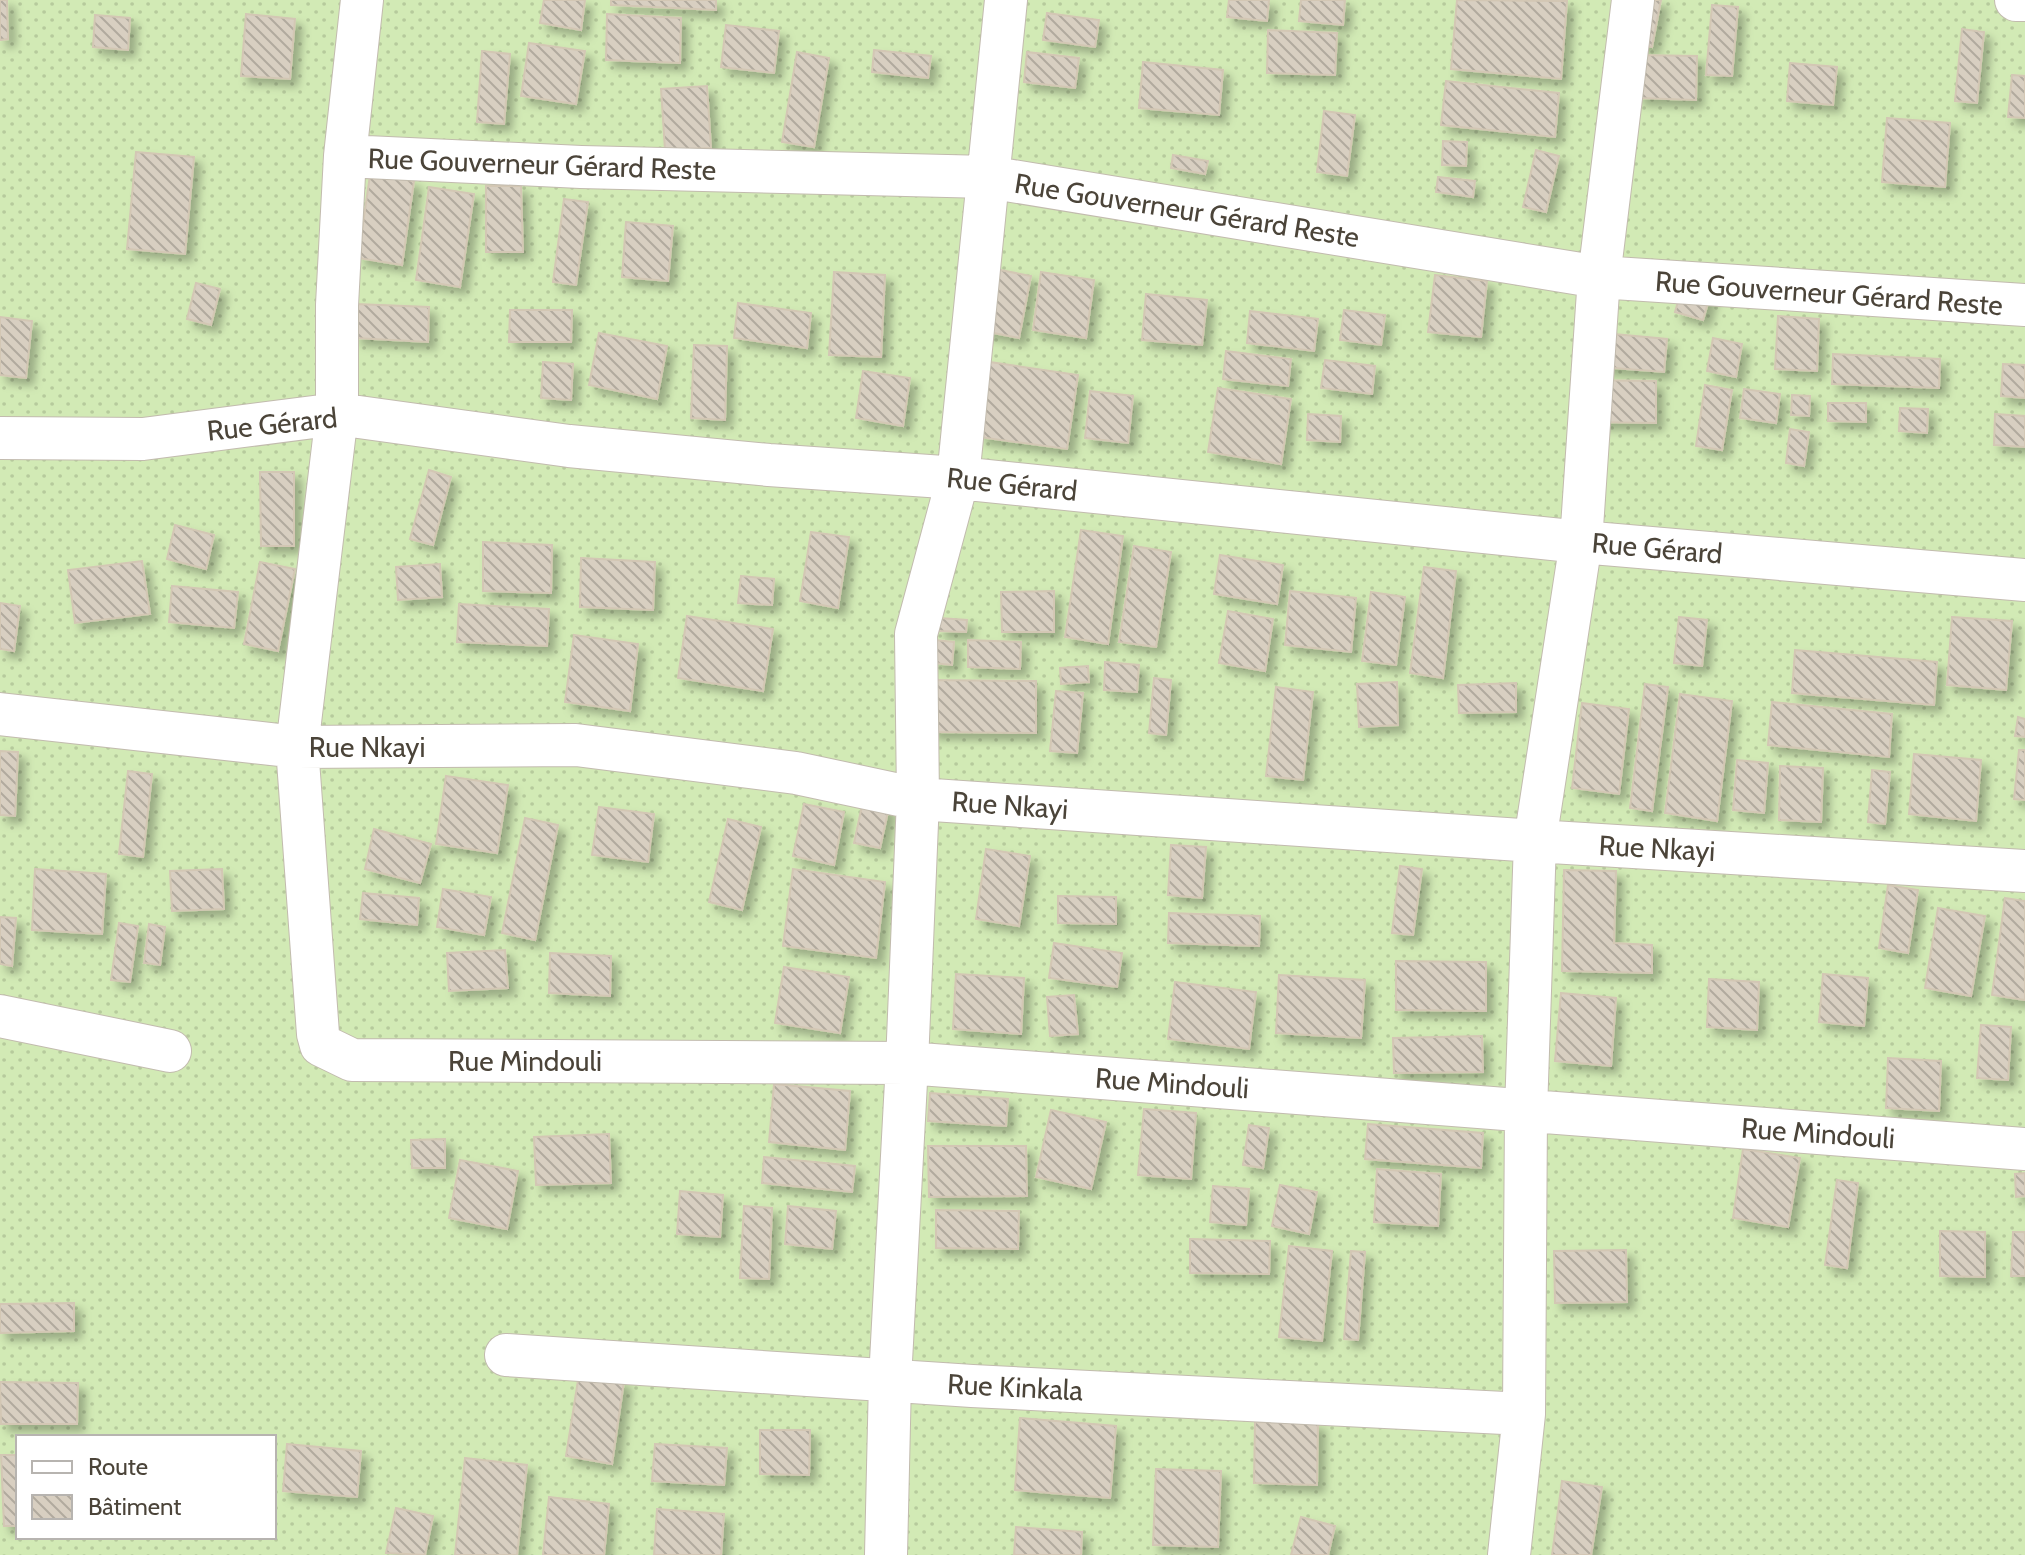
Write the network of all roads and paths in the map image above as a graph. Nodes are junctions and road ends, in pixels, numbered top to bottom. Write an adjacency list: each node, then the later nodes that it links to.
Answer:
1 (362, 0): 6 (street)
2 (1006, 0): 7 (street)
3 (1633, 0): 8 (street)
4 (2016, 0): 5 (street)
5 (2025, 0)
6 (345, 156): 7 (street, Rue Gouverneur Gérard Reste); 10 (street)
7 (988, 177): 8 (street, Rue Gouverneur Gérard Reste); 12 (street)
8 (1599, 277): 9 (street, Rue Gouverneur Gérard Reste); 13 (street)
9 (2025, 305)
10 (337, 414): 11 (street, Rue Gérard); 12 (street, Rue Gérard); 16 (street)
11 (0, 438)
12 (958, 478): 13 (street, Rue Gérard); 17 (street)
13 (1581, 542): 14 (street, Rue Gérard); 18 (street)
14 (2025, 580)
15 (0, 714): 16 (street, Rue Nkayi)
16 (297, 747): 17 (street, Rue Nkayi); 22 (street, Rue Mindouli)
17 (918, 799): 18 (street, Rue Nkayi); 22 (street)
18 (1535, 841): 19 (street, Rue Nkayi); 23 (street)
19 (2025, 871)
20 (0, 1016): 21 (street)
21 (170, 1051)
22 (907, 1063): 23 (street, Rue Mindouli); 26 (street)
23 (1526, 1111): 24 (street, Rue Mindouli); 27 (street)
24 (2025, 1149)
25 (506, 1355): 26 (street, Rue Kinkala)
26 (890, 1380): 27 (street, Rue Kinkala); 28 (street)
27 (1524, 1414): 29 (street)
28 (886, 1555)
29 (1509, 1555)

